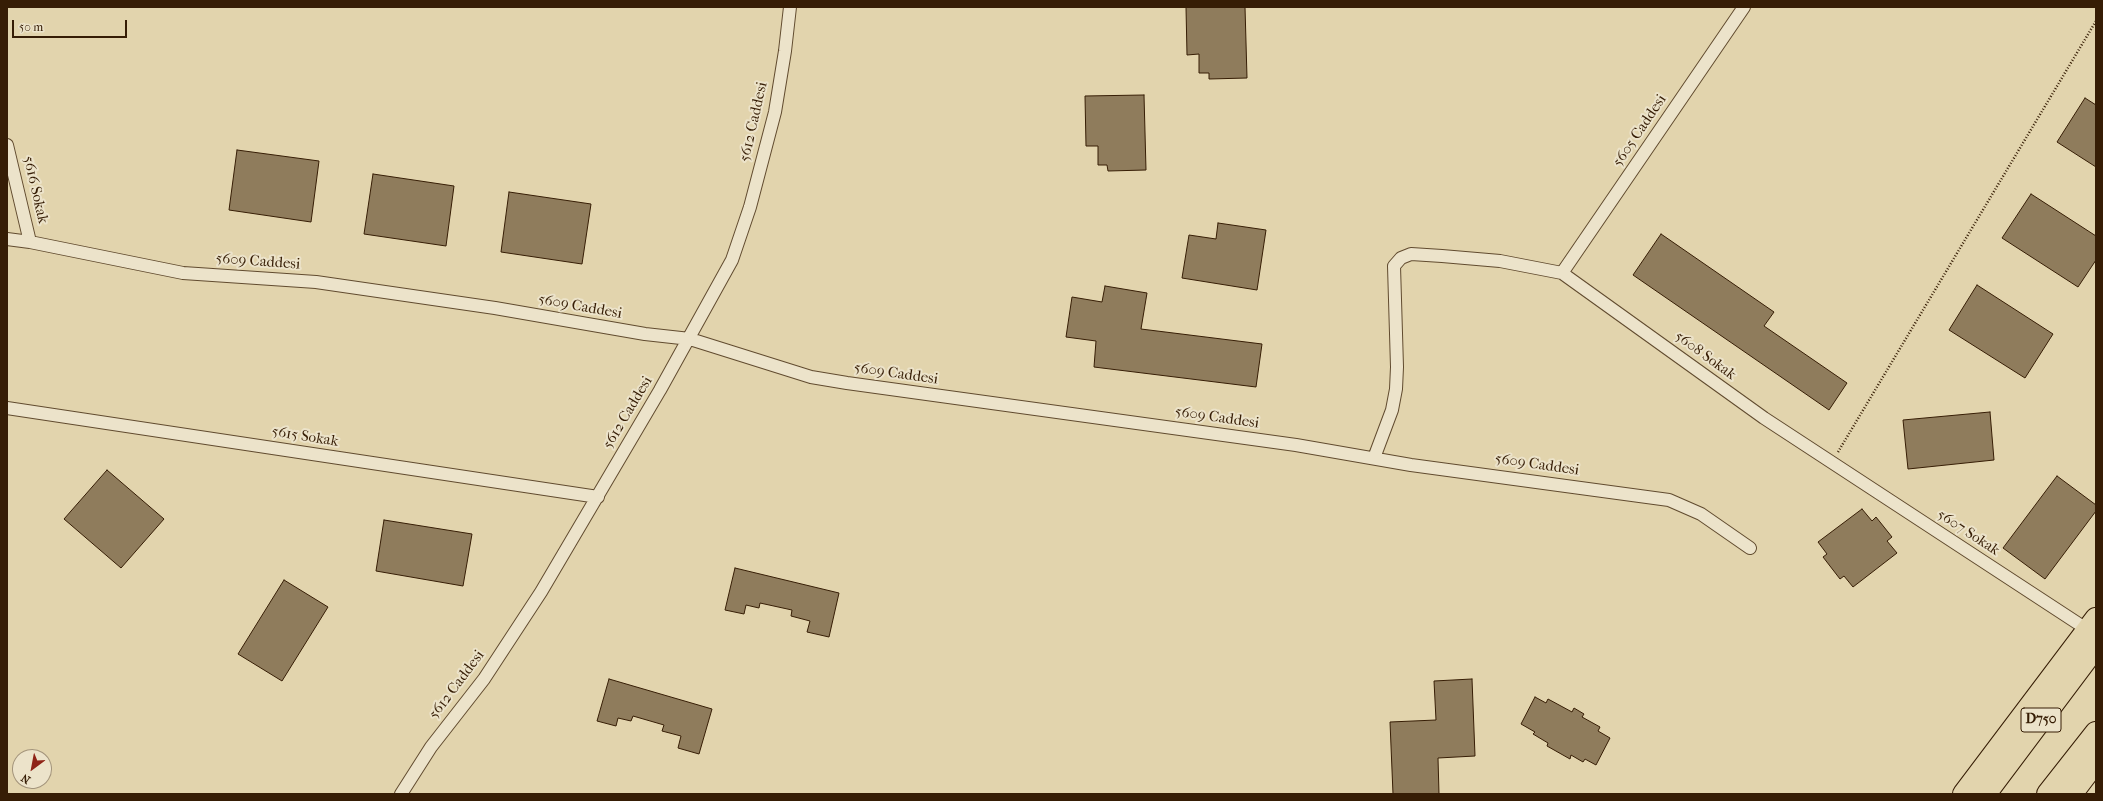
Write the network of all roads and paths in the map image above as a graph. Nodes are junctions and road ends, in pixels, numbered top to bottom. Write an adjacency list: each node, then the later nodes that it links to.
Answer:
1 (790, 7): 8 (street, 5612 Caddesi)
2 (1744, 7): 7 (street, 5605 Caddesi)
3 (2096, 21): 11 (path)
4 (7, 145): 6 (street, 5616 Sokak)
5 (7, 239): 6 (street, 5609 Caddesi)
6 (30, 242): 8 (street, 5609 Caddesi)
7 (1562, 273): 10 (street); 11 (street, 5608 Sokak)
8 (690, 339): 10 (street, 5609 Caddesi); 12 (street, 5612 Caddesi)
9 (7, 408): 12 (street, 5615 Sokak)
10 (1374, 458): 13 (street, 5609 Caddesi)
11 (1831, 463): 14 (street, 5607 Sokak)
12 (598, 497): 17 (street, 5612 Caddesi)
13 (1750, 548)
14 (2093, 632): 18 (highway); 19 (highway, D750)
15 (2096, 733): 20 (highway)
16 (2096, 761): 21 (highway)
17 (401, 794)
18 (1964, 794)
19 (1985, 794)
20 (2048, 794)
21 (2071, 794)

